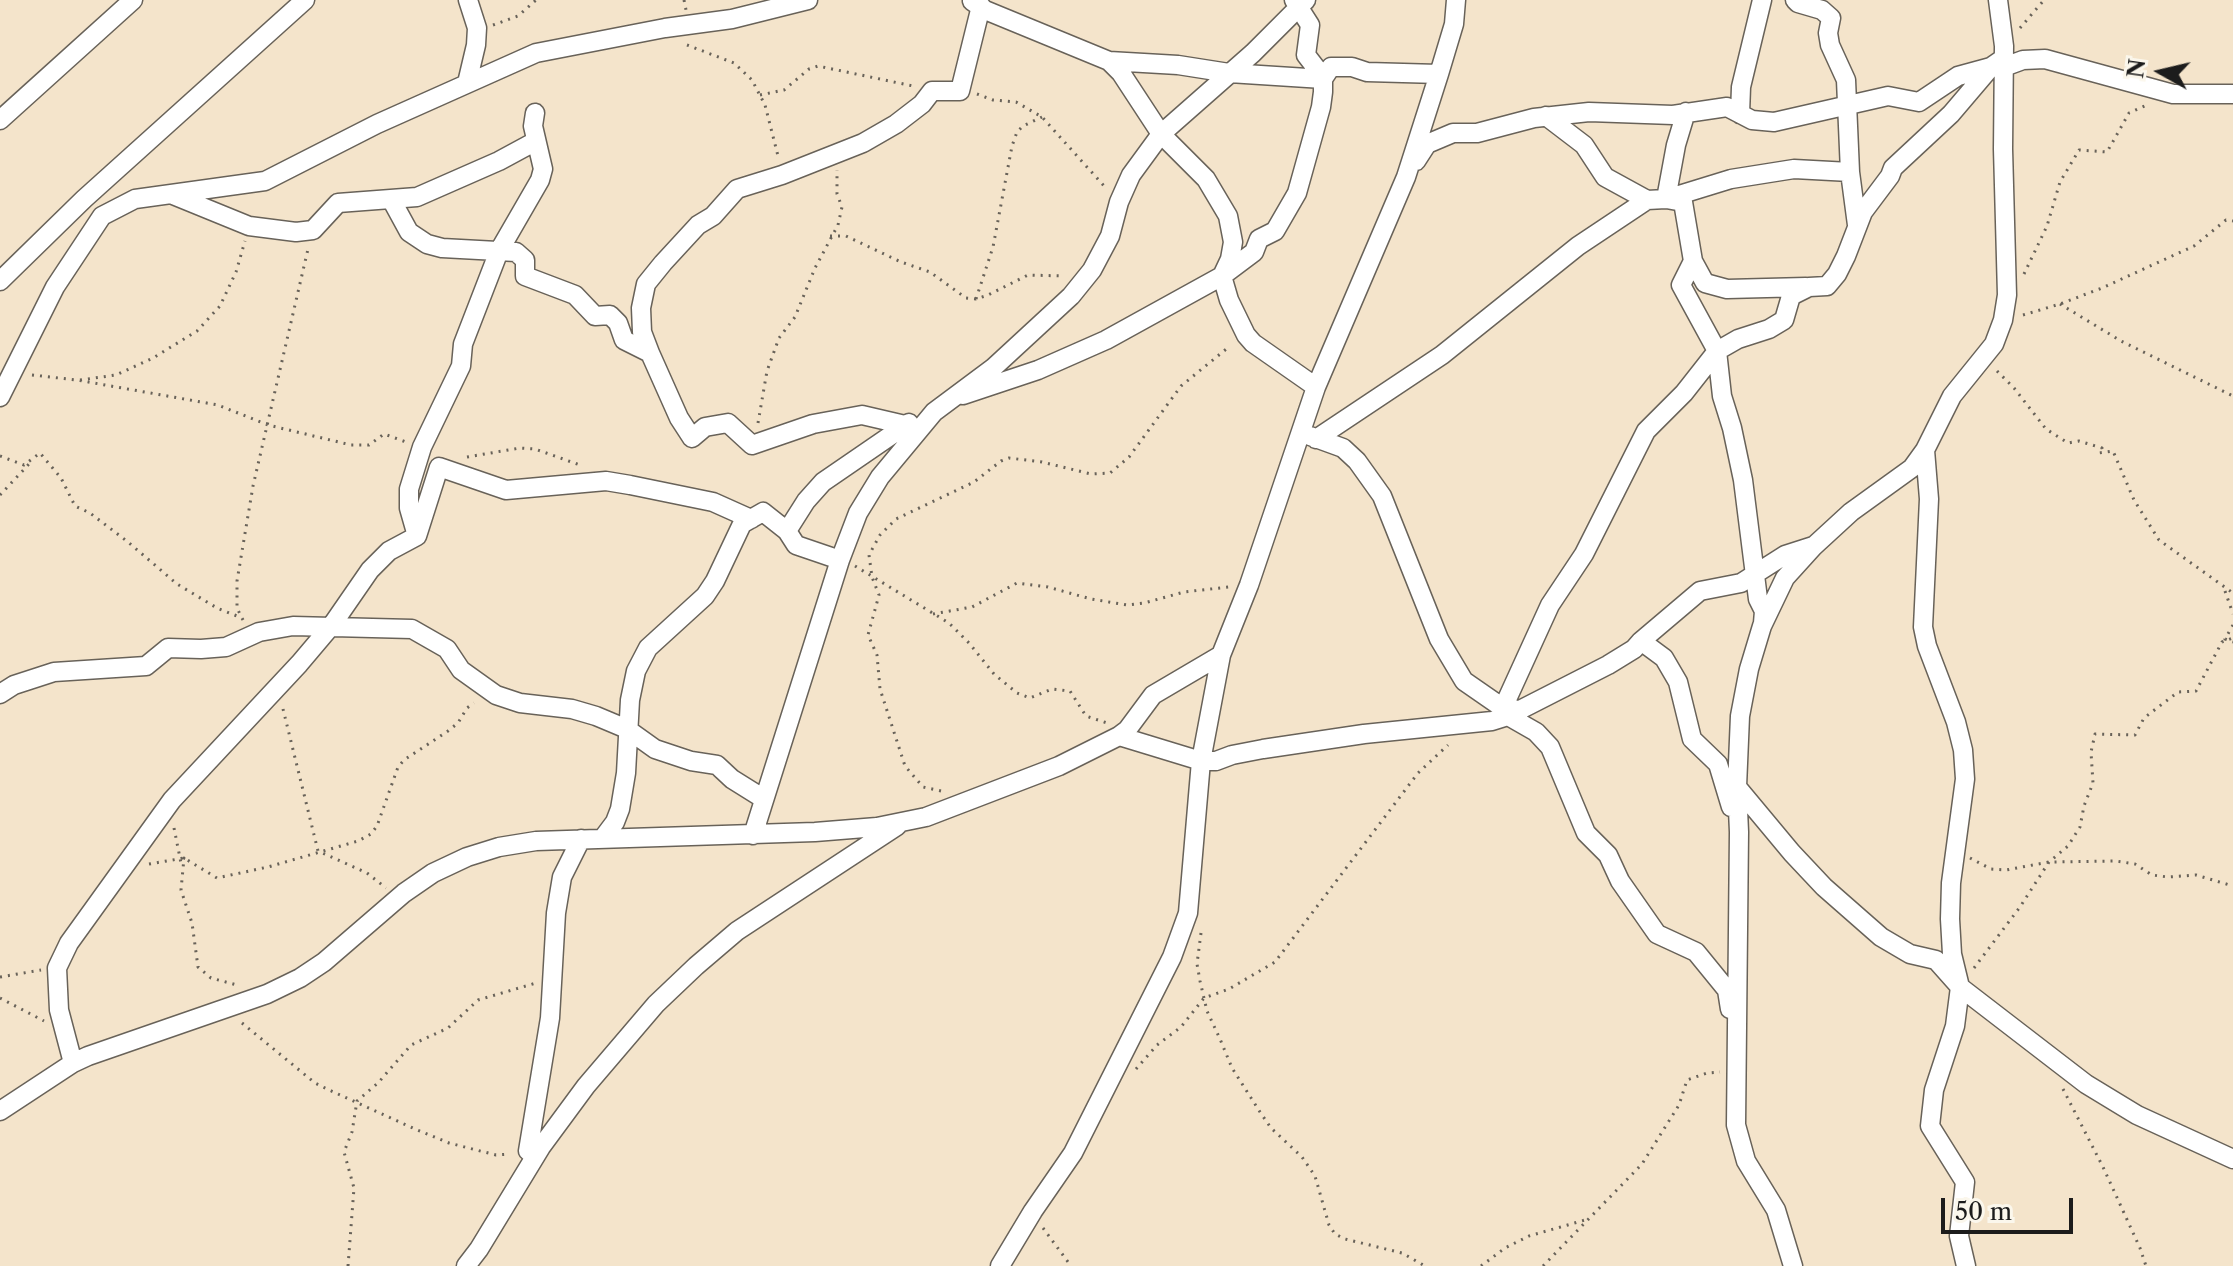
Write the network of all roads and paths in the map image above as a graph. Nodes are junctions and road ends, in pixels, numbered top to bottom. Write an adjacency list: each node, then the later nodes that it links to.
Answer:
1 (133, 0): 32 (street)
2 (305, 0): 52 (street)
3 (468, 0): 13 (street)
4 (536, 0): 13 (path)
5 (808, 0): 14 (street)
6 (1456, 0): 18 (street)
7 (1762, 0): 29 (street)
8 (1795, 0): 26 (street)
9 (1998, 0): 15 (street)
10 (2044, 0): 15 (path)
11 (1300, 2): 17 (street); 19 (street)
12 (976, 3): 16 (street); 22 (street)
13 (477, 28): 20 (street)
14 (665, 28): 20 (street); 25 (path)
15 (2001, 59): 23 (street); 26 (street); 45 (street); 54 (street)
16 (1109, 61): 17 (street); 33 (street)
17 (1229, 73): 19 (street); 33 (street)
18 (1439, 74): 19 (street); 38 (street)
19 (1323, 79): 51 (street)
20 (467, 83): 39 (street)
21 (932, 91): 22 (street); 25 (path); 35 (street)
22 (960, 91): 31 (path)
23 (2173, 94): 24 (street); 54 (path)
24 (2233, 94)
25 (760, 95): 37 (path)
26 (1848, 105): 29 (street); 36 (street)
27 (1686, 112): 29 (street); 30 (street); 41 (street)
28 (535, 113): 34 (street)
29 (1740, 114)
30 (1546, 116): 38 (street); 41 (street)
31 (1042, 117): 42 (path); 55 (path)
32 (0, 120)
33 (1161, 134): 42 (street); 51 (street)
34 (536, 141): 40 (street); 48 (street)
35 (834, 154): 37 (street); 47 (path)
36 (1850, 172): 41 (street); 45 (street)
37 (782, 175): 60 (street)
38 (1406, 177): 64 (street)
39 (171, 194): 44 (street); 62 (street)
40 (391, 199): 46 (street); 48 (street)
41 (1657, 200): 49 (street); 71 (street)
42 (1119, 202): 50 (street)
43 (2233, 221): 56 (path)
44 (249, 226): 46 (street); 63 (path)
45 (1857, 227): 53 (street)
46 (313, 230): 69 (path)
47 (830, 236): 55 (path); 72 (path)
48 (499, 251): 60 (street); 73 (street)
49 (1693, 261): 53 (street); 59 (street)
50 (1092, 270): 55 (path); 67 (street)
51 (1222, 276): 58 (street); 67 (street)
52 (0, 281)
53 (1809, 287): 59 (street)
54 (2007, 295): 57 (street)
55 (976, 299)
56 (2060, 304): 57 (path); 65 (path)
57 (2003, 320): 61 (street)
58 (1239, 323): 64 (street); 86 (path)
59 (1717, 351): 85 (street); 104 (street)
60 (650, 353): 72 (street)
61 (1984, 359): 74 (street); 88 (path)
62 (12, 373): 63 (path); 66 (street)
63 (77, 380): 69 (path)
64 (1316, 387): 71 (street)
65 (2233, 396)
66 (0, 397)
67 (956, 397): 68 (street)
68 (934, 412): 70 (street); 84 (street)
69 (268, 425): 73 (path); 92 (path)
70 (905, 425): 72 (street); 81 (street)
71 (1308, 436): 87 (street); 104 (street)
72 (752, 445)
73 (422, 447): 82 (street)
74 (1925, 450): 83 (street); 118 (street)
75 (40, 453): 76 (path); 79 (path); 92 (path)
76 (0, 456)
77 (464, 457): 78 (path)
78 (606, 481): 80 (street); 82 (street)
79 (0, 495)
80 (751, 519): 81 (street); 105 (street)
81 (787, 531): 84 (street)
82 (417, 536): 93 (street)
83 (1814, 546): 85 (street); 95 (street)
84 (840, 560): 86 (path); 110 (street)
85 (1755, 575): 95 (street); 99 (street)
86 (872, 577): 90 (path); 111 (path)
87 (1249, 585): 90 (path); 100 (street)
88 (2225, 589): 89 (path); 91 (path)
89 (2233, 593)
90 (933, 614): 106 (path)
91 (2233, 614)
92 (242, 618): 96 (path)
93 (332, 625): 96 (street); 101 (street); 103 (street)
94 (2233, 625): 97 (path)
95 (1762, 626): 109 (street)
96 (259, 632): 102 (street)
97 (2225, 639): 98 (path); 121 (path)
98 (2233, 640)
99 (1641, 641): 104 (street); 114 (street)
100 (1221, 655): 106 (street); 108 (street)
101 (277, 687): 112 (street); 119 (path)
102 (0, 694)
103 (496, 695): 105 (street); 119 (path)
104 (1511, 712): 108 (street); 136 (street)
105 (627, 729): 110 (street); 116 (street)
106 (1123, 733): 108 (street); 111 (street)
107 (1450, 743): 132 (path)
108 (1201, 761): 143 (street)
109 (1737, 787): 114 (street); 130 (street)
110 (764, 799): 115 (street)
111 (965, 803): 113 (street)
112 (162, 814): 120 (path); 122 (street)
113 (903, 823): 115 (street); 146 (street)
114 (1739, 832): 136 (street)
115 (753, 835): 116 (street)
116 (603, 838): 117 (street)
117 (581, 839): 124 (street); 128 (street)
118 (1956, 849): 121 (path); 130 (street)
119 (318, 851): 120 (path); 124 (path)
120 (184, 858): 122 (path); 129 (path)
121 (2049, 862): 123 (path); 130 (path)
122 (126, 863): 126 (street)
123 (2233, 886)
124 (398, 898): 133 (street)
125 (1202, 925): 132 (path)
126 (57, 968): 127 (path); 134 (street)
127 (0, 977)
128 (553, 978): 139 (path); 141 (street)
129 (239, 986)
130 (1960, 987): 142 (street); 153 (street)
131 (0, 998): 134 (path)
132 (1204, 998): 137 (path); 149 (path)
133 (224, 1009): 135 (street); 139 (path)
134 (62, 1028): 135 (street)
135 (73, 1063): 140 (street)
136 (1736, 1063): 144 (path); 152 (street)
137 (1132, 1074)
138 (2059, 1082): 154 (path)
139 (357, 1101): 141 (path); 145 (path)
140 (0, 1111)
141 (528, 1151)
142 (2233, 1159)
143 (1033, 1211): 147 (street); 148 (path)
144 (1589, 1219): 150 (path); 151 (path)
145 (348, 1266)
146 (466, 1266)
147 (1000, 1266)
148 (1071, 1266)
149 (1425, 1266)
150 (1481, 1266)
151 (1543, 1266)
152 (1793, 1266)
153 (1966, 1266)
154 (2146, 1266)

